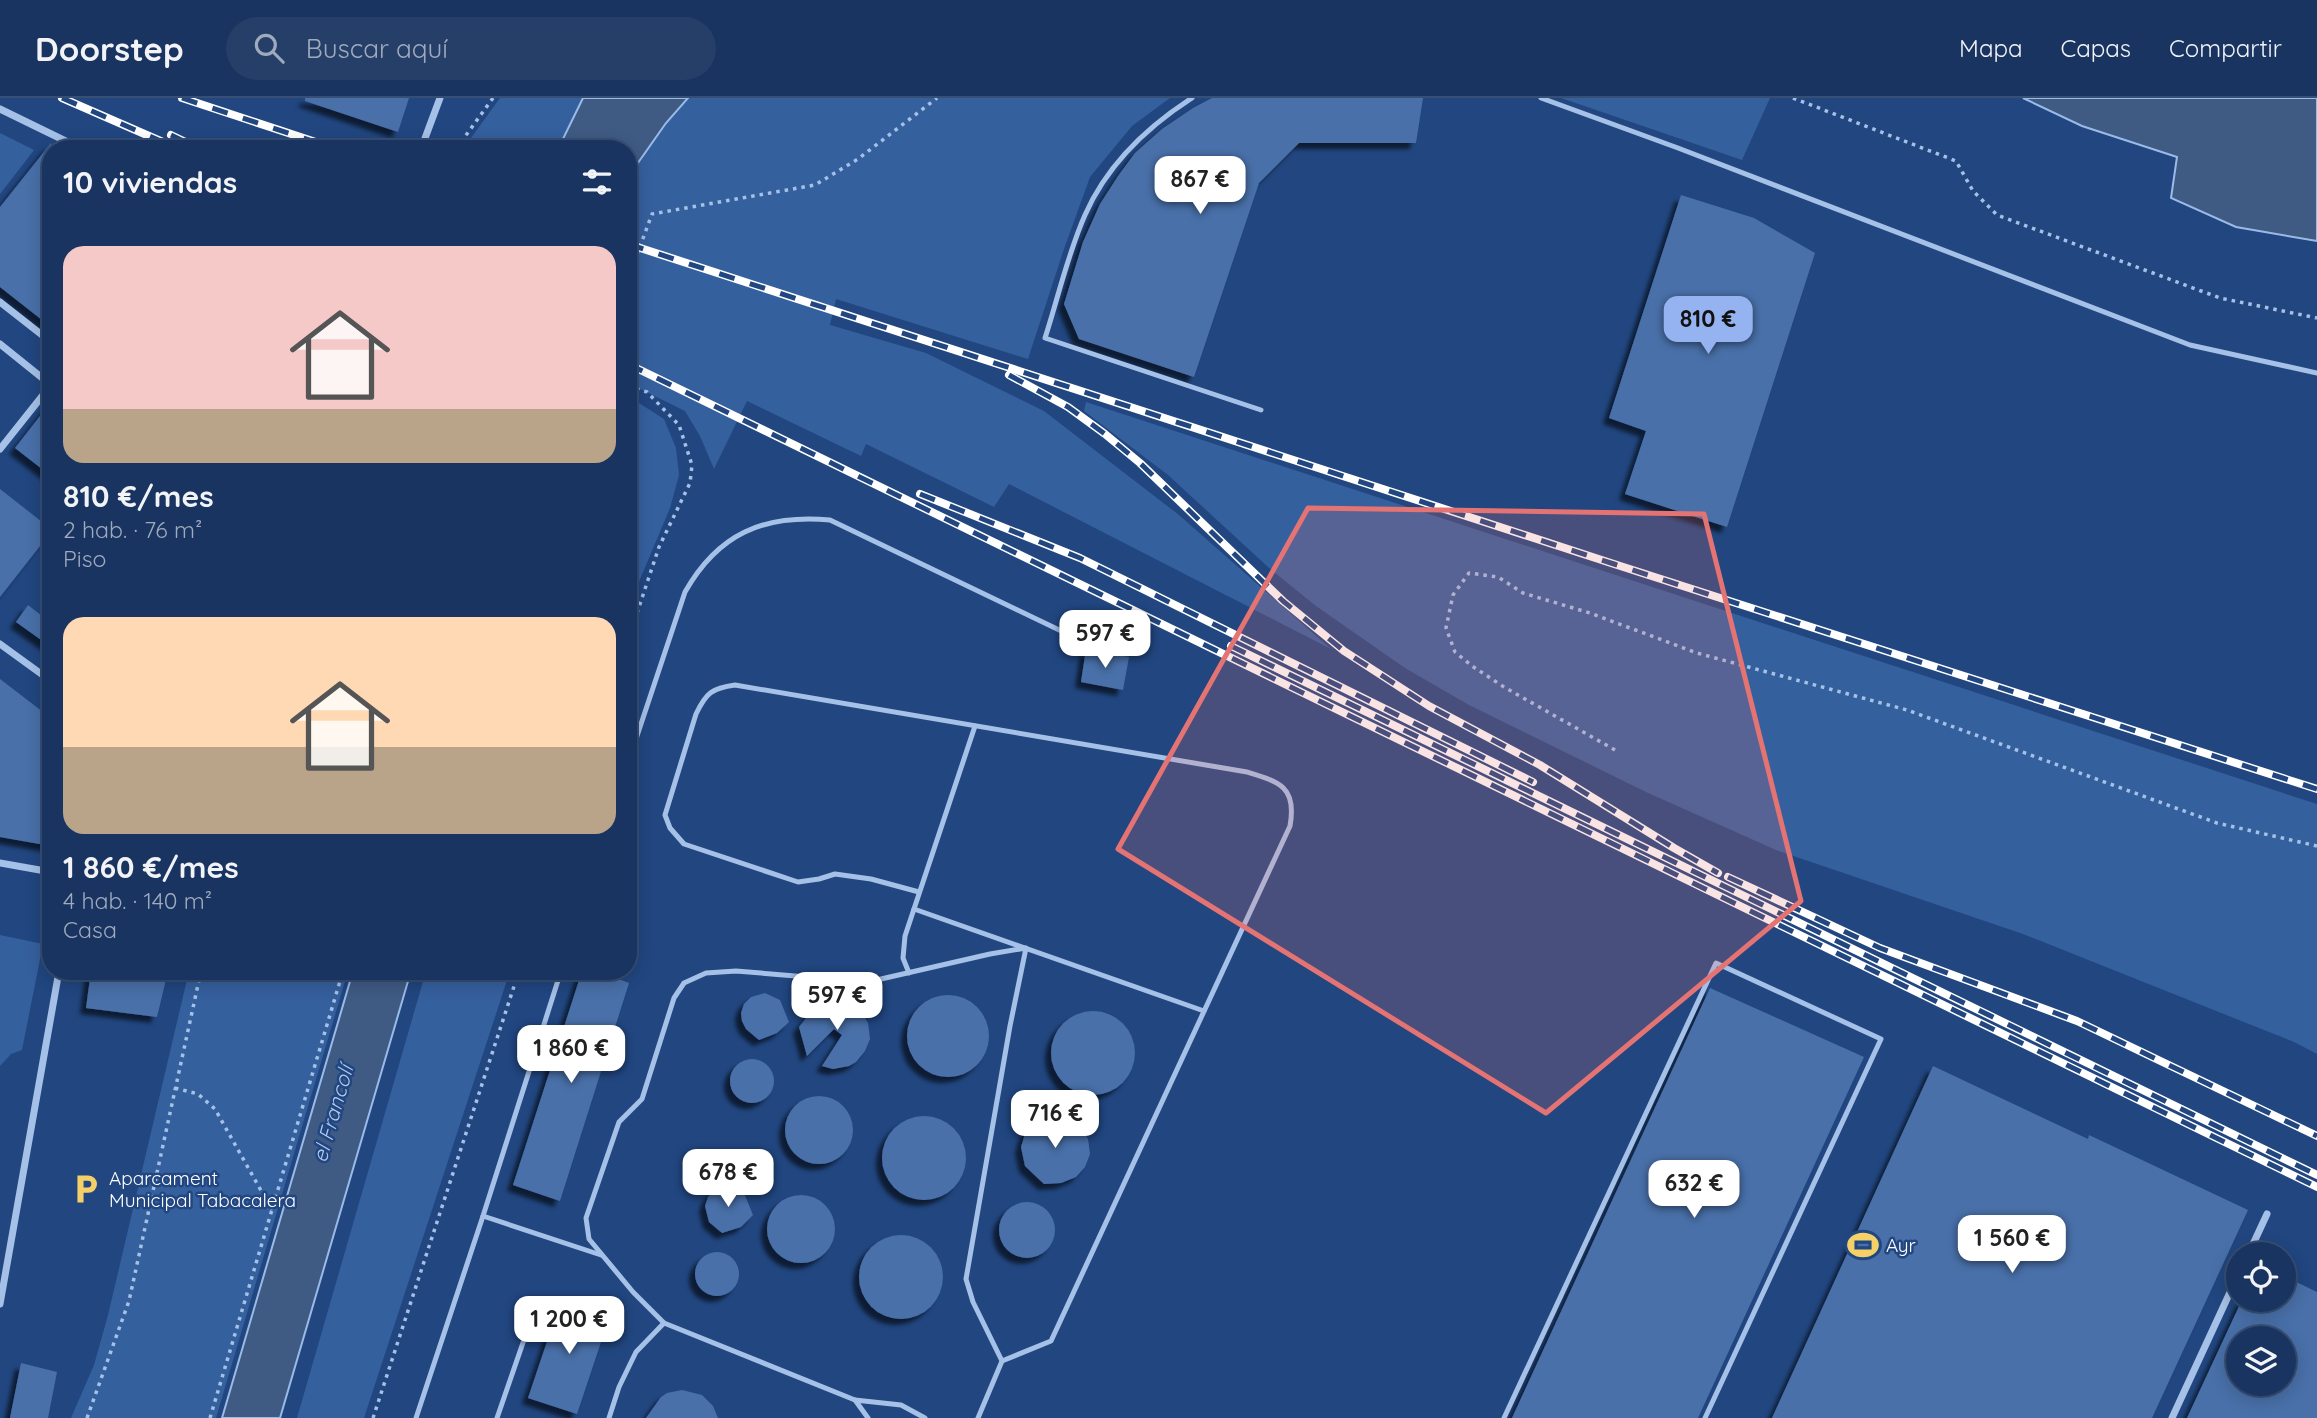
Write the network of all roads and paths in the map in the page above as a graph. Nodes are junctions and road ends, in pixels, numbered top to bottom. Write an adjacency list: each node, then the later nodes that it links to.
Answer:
1 (440, 98): 9 (street)
2 (493, 98): 10 (path)
3 (937, 98): 11 (path)
4 (1192, 98): 20 (lane)
5 (1541, 98): 16 (lane)
6 (1793, 98): 13 (path)
7 (0, 109): 8 (street)
8 (64, 140)
9 (424, 140)
10 (463, 140)
11 (637, 255)
12 (0, 302): 14 (street)
13 (2317, 318)
14 (42, 335)
15 (0, 344): 17 (street)
16 (2317, 373)
17 (42, 378)
18 (637, 389): 22 (path)
19 (42, 396): 21 (street)
20 (1261, 410)
21 (0, 449)
22 (637, 613)
23 (0, 643): 25 (street)
24 (1103, 651): 27 (lane)
25 (42, 674)
26 (975, 726): 32 (lane); 32 (lane); 41 (lane)
27 (637, 736)
28 (1615, 750): 29 (path)
29 (2317, 846)
30 (0, 863): 31 (street)
31 (42, 870)
32 (919, 892): 33 (lane)
33 (914, 909): 34 (lane); 35 (lane)
34 (1026, 948): 35 (lane); 41 (lane); 52 (lane)
35 (909, 972): 47 (lane)
36 (57, 980): 49 (street)
37 (199, 980): 42 (path)
38 (340, 980): 43 (path)
39 (516, 980): 56 (path)
40 (559, 980): 45 (lane)
41 (1204, 1011): 52 (lane)
42 (175, 1087): 43 (path); 54 (path)
43 (272, 1210): 55 (path)
44 (2267, 1214): 46 (street)
45 (483, 1216): 47 (lane); 57 (lane)
46 (2254, 1242)
47 (603, 1256): 51 (lane)
48 (2226, 1301): 65 (street)
49 (0, 1304)
50 (536, 1305): 58 (lane)
51 (664, 1323): 53 (lane); 59 (lane)
52 (1002, 1361): 62 (lane)
53 (855, 1400): 60 (lane); 61 (lane)
54 (88, 1418)
55 (210, 1418)
56 (373, 1418)
57 (416, 1418)
58 (497, 1418)
59 (609, 1418)
60 (868, 1418)
61 (925, 1418)
62 (978, 1418)
63 (1504, 1418): 64 (lane)
64 (1705, 1418)
65 (2172, 1418)

